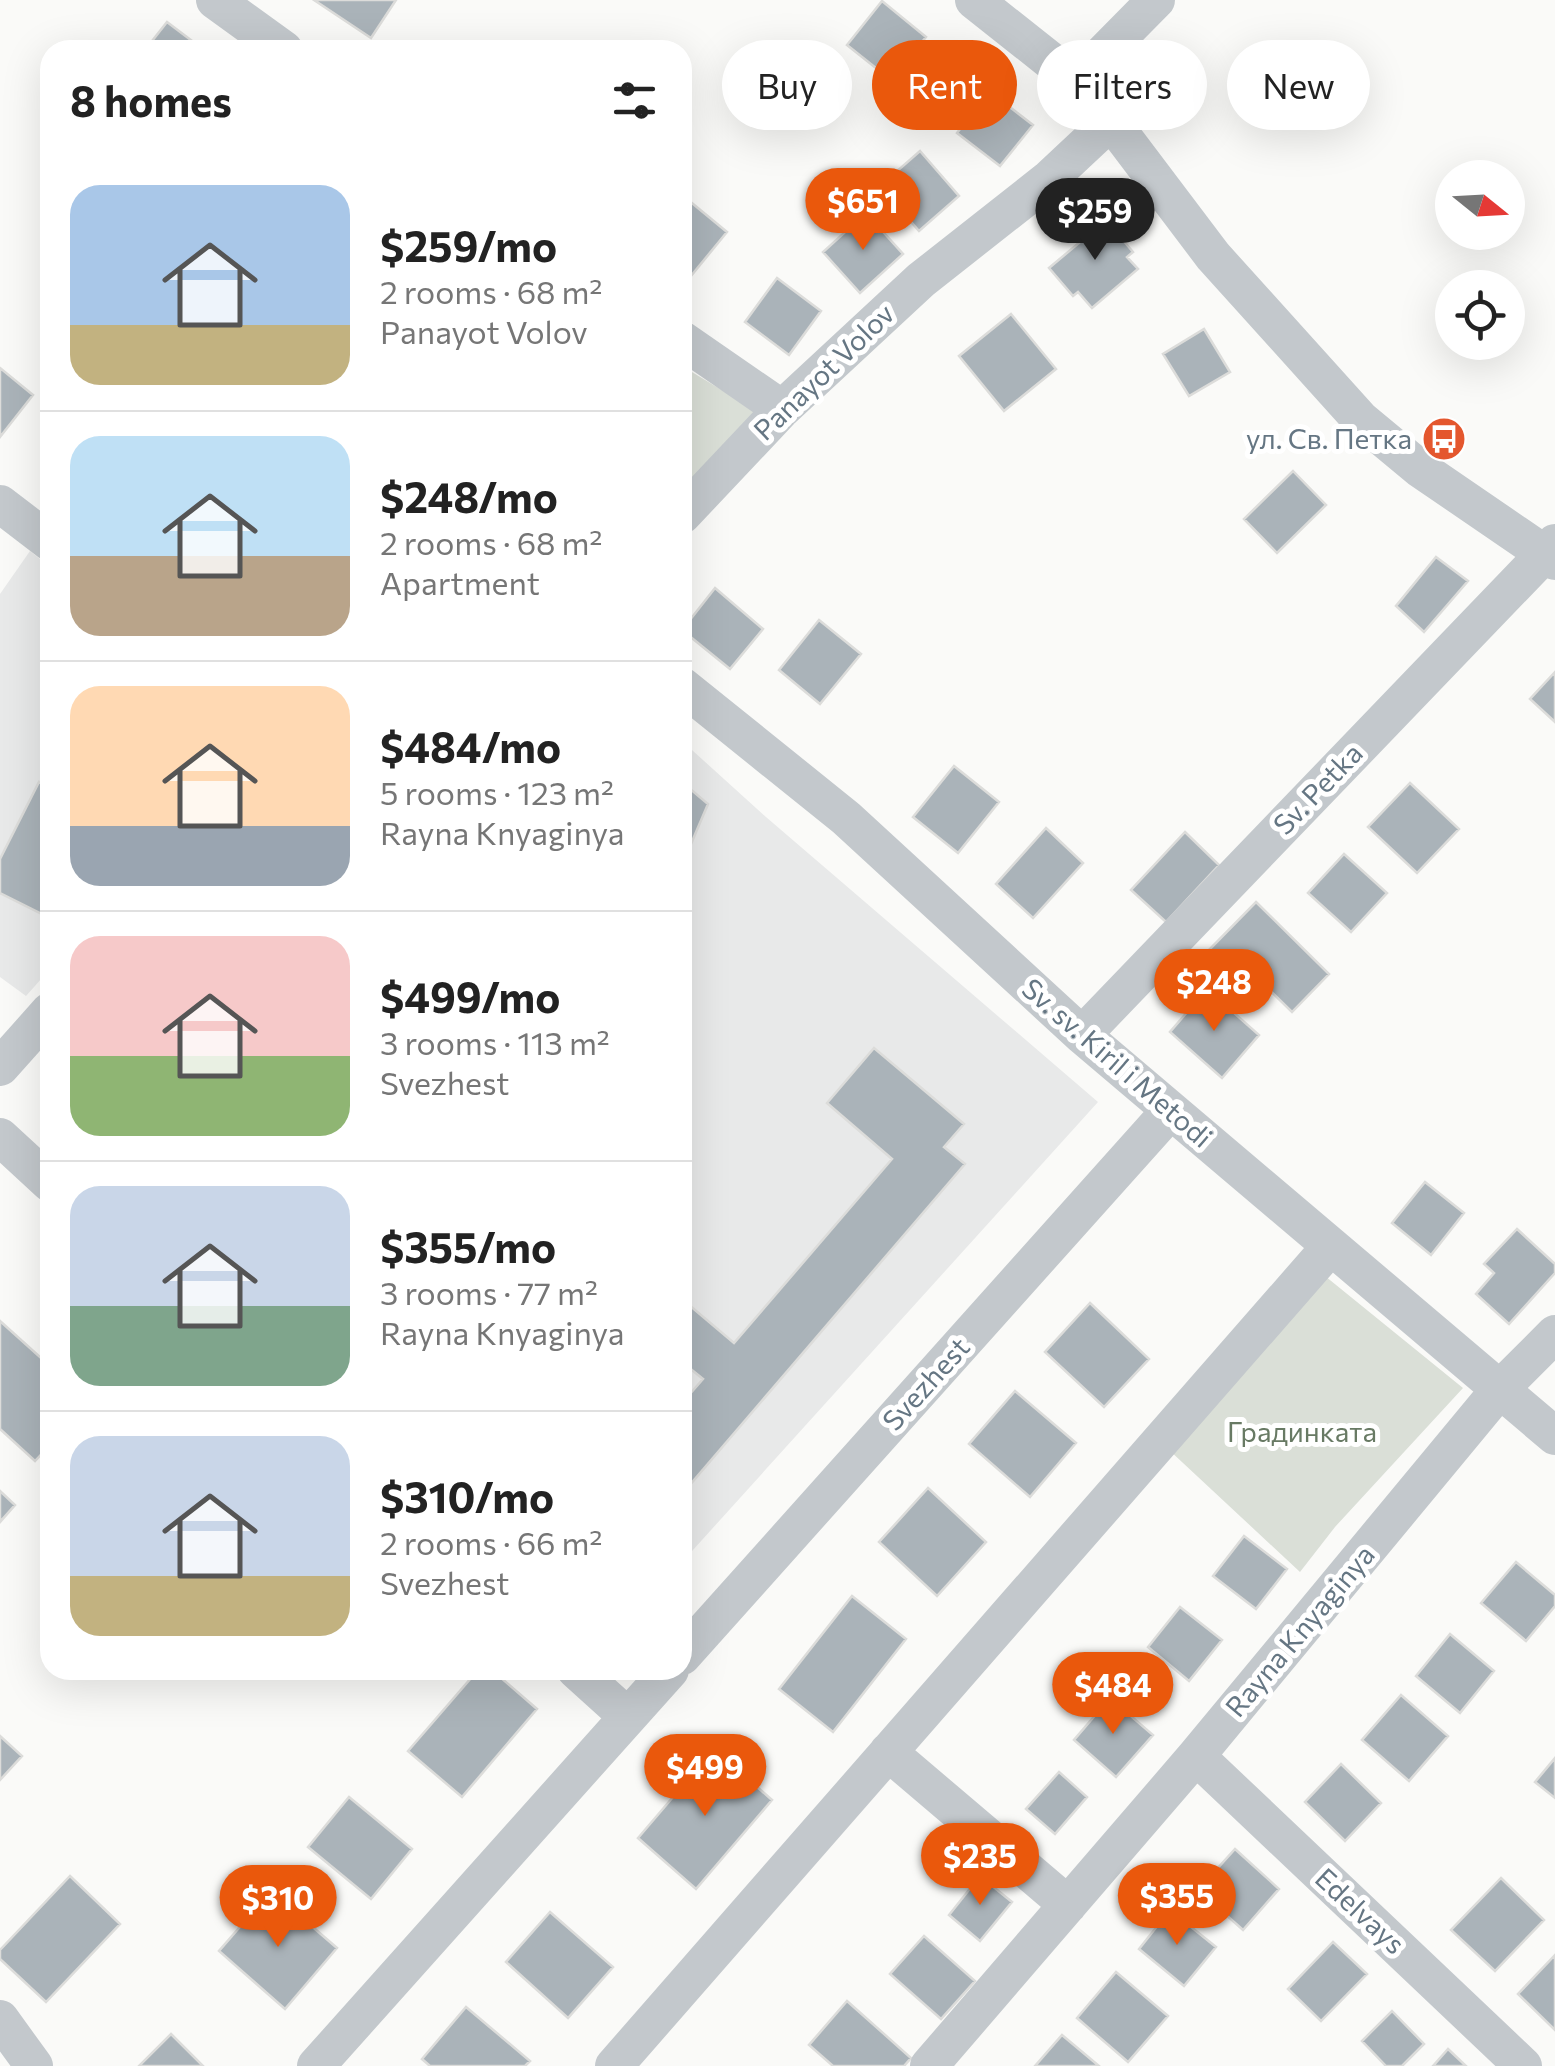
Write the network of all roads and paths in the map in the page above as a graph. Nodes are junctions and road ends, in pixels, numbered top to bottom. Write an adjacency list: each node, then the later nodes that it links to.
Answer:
1 (215, 0): 4 (street)
2 (974, 0): 6 (street)
3 (1156, 0): 5 (street)
4 (270, 40)
5 (1117, 40)
6 (1037, 51)
7 (1101, 130): 10 (street, Panayot Volov)
8 (1118, 130): 14 (street)
9 (692, 347): 10 (street)
10 (782, 409): 12 (street, Panayot Volov)
11 (0, 504): 13 (street)
12 (692, 504)
13 (40, 534)
14 (1551, 553): 17 (street, Sv. Petka)
15 (692, 694): 17 (street, Sv. sv. Kiril i Metodi)
16 (40, 1022): 18 (street)
17 (1082, 1036): 19 (street, Sv. sv. Kiril i Metodi)
18 (0, 1067)
19 (1170, 1112): 22 (street, Sv. sv. Kiril i Metodi); 26 (street, Svezhest)
20 (0, 1137): 21 (street)
21 (40, 1174)
22 (1331, 1246): 24 (street, Sv. sv. Kiril i Metodi); 30 (street)
23 (1555, 1334): 24 (street, Rayna Knyaginya)
24 (1500, 1389): 25 (street, Sv. sv. Kiril i Metodi); 31 (street, Rayna Knyaginya)
25 (1555, 1436)
26 (692, 1645)
27 (587, 1680): 29 (street)
28 (661, 1680): 29 (street)
29 (628, 1718): 36 (street)
30 (888, 1752): 32 (street); 37 (street)
31 (1196, 1756): 32 (street, Rayna Knyaginya); 38 (street, Edelvays)
32 (1068, 1905): 34 (street, Rayna Knyaginya)
33 (0, 2019): 35 (street)
34 (939, 2063)
35 (34, 2066)
36 (316, 2066)
37 (614, 2066)
38 (1523, 2066)

